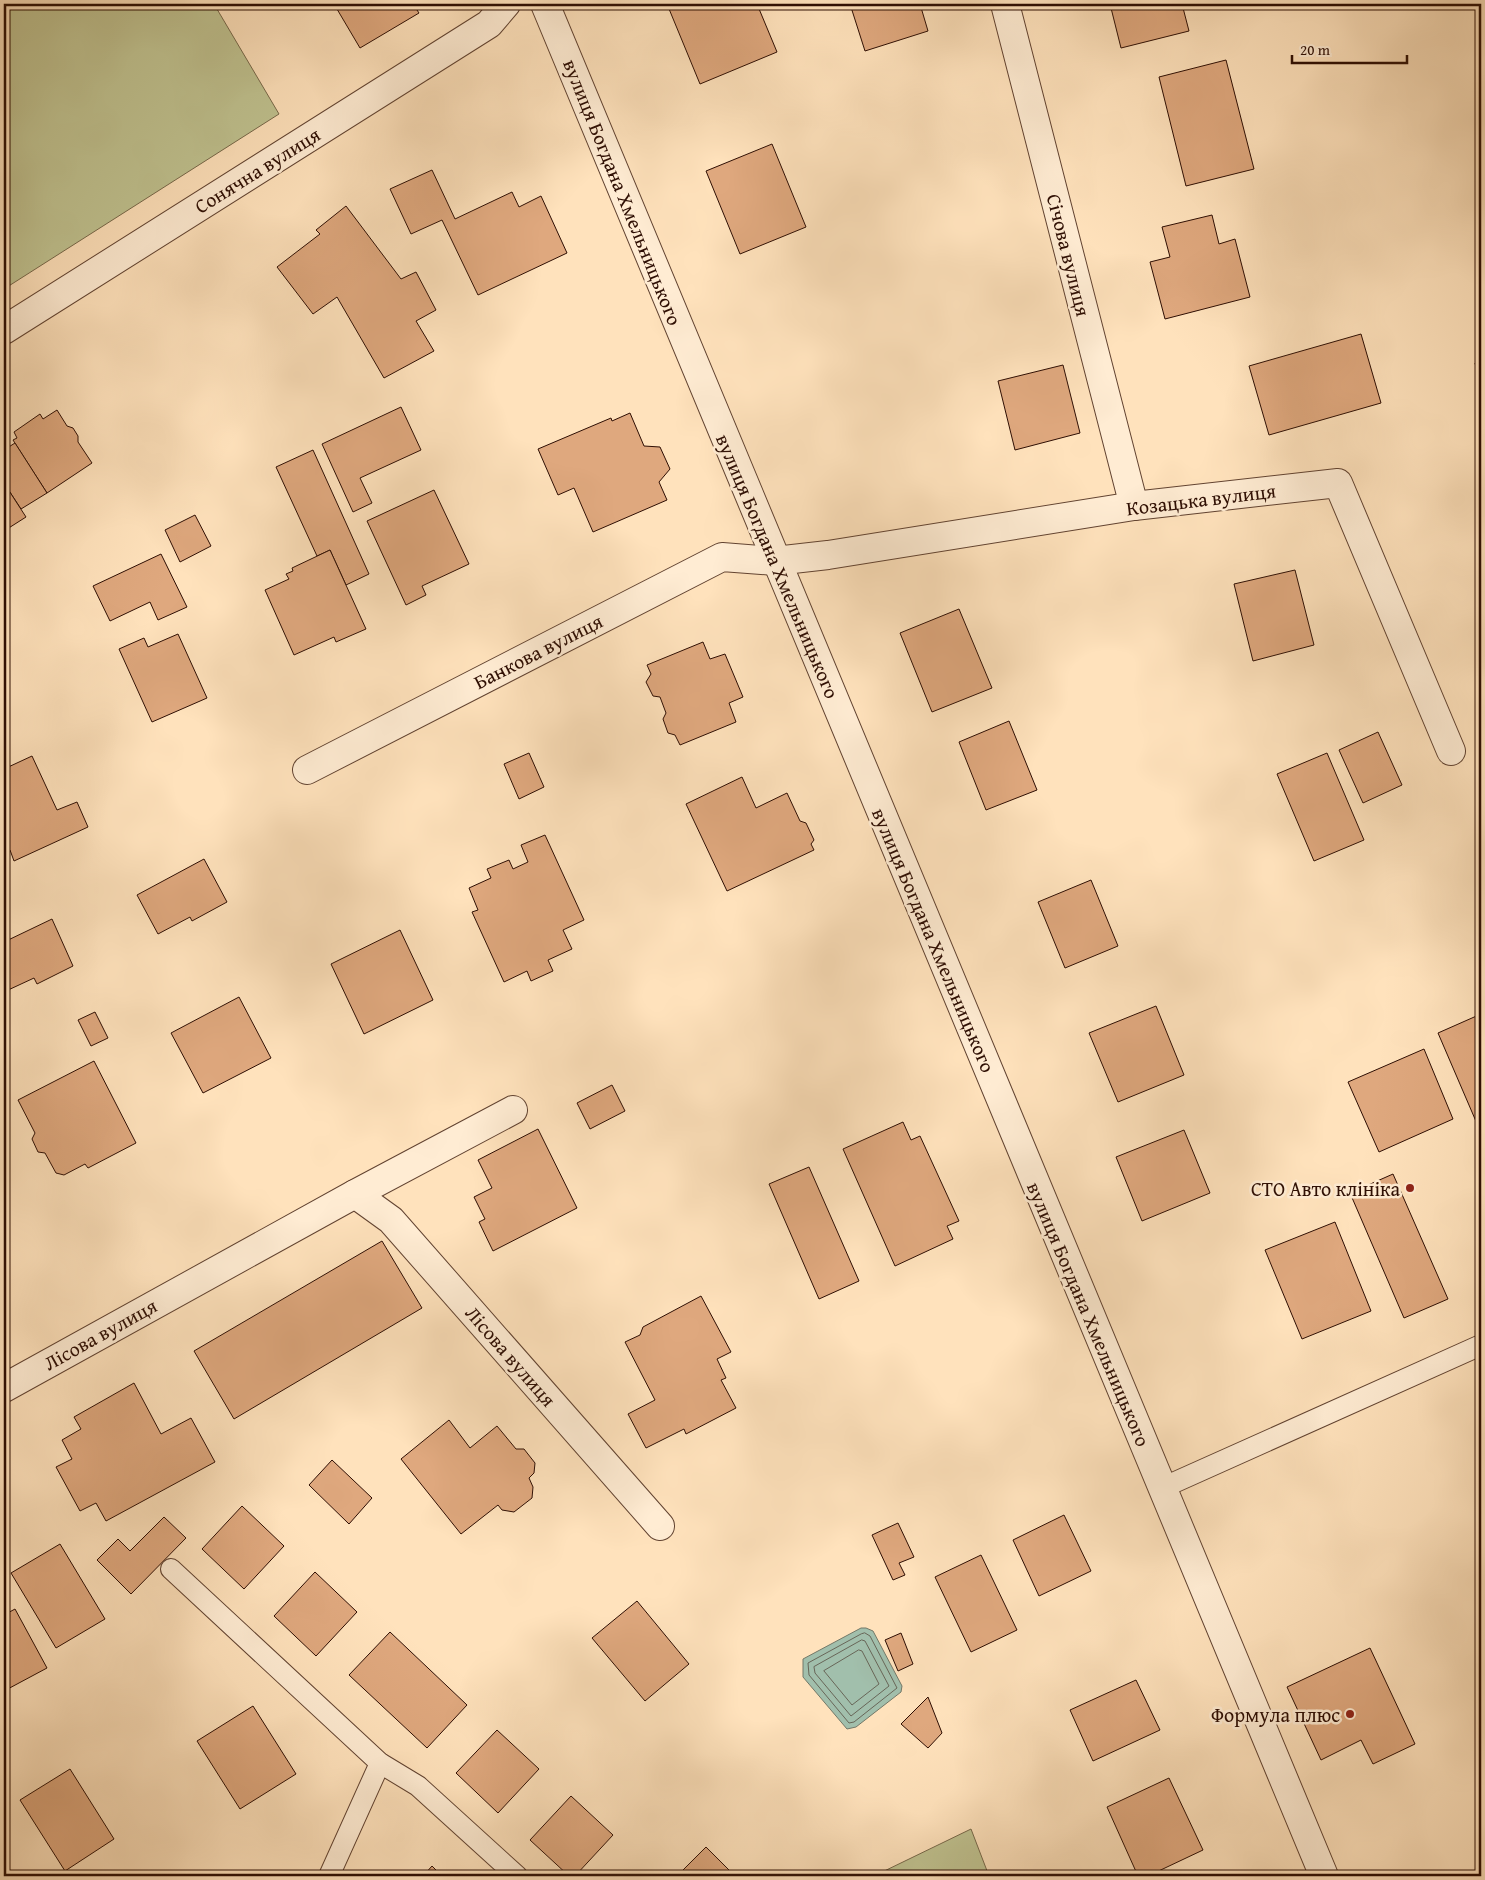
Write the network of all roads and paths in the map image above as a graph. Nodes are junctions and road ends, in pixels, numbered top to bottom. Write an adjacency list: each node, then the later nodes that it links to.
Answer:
1 (506, 4): 4 (street, Сонячна вулиця)
2 (545, 4): 6 (street, вулиця Богдана Хмельницького)
3 (1005, 4): 5 (street, Січова вулиця)
4 (4, 330)
5 (1134, 506): 6 (street, Козацька вулиця); 7 (street, Козацька вулиця)
6 (775, 561): 8 (street, Банкова вулиця); 13 (street, вулиця Богдана Хмельницького)
7 (1451, 751)
8 (307, 770)
9 (513, 1110): 10 (street, Лісова вулиця)
10 (354, 1194): 12 (street, Лісова вулиця); 14 (street, Лісова вулиця)
11 (1481, 1345): 13 (lane)
12 (4, 1388)
13 (1162, 1488): 19 (street, вулиця Богдана Хмельницького)
14 (660, 1526)
15 (171, 1569): 16 (lane)
16 (380, 1763): 17 (lane); 18 (lane)
17 (330, 1876)
18 (517, 1876)
19 (1324, 1876)

